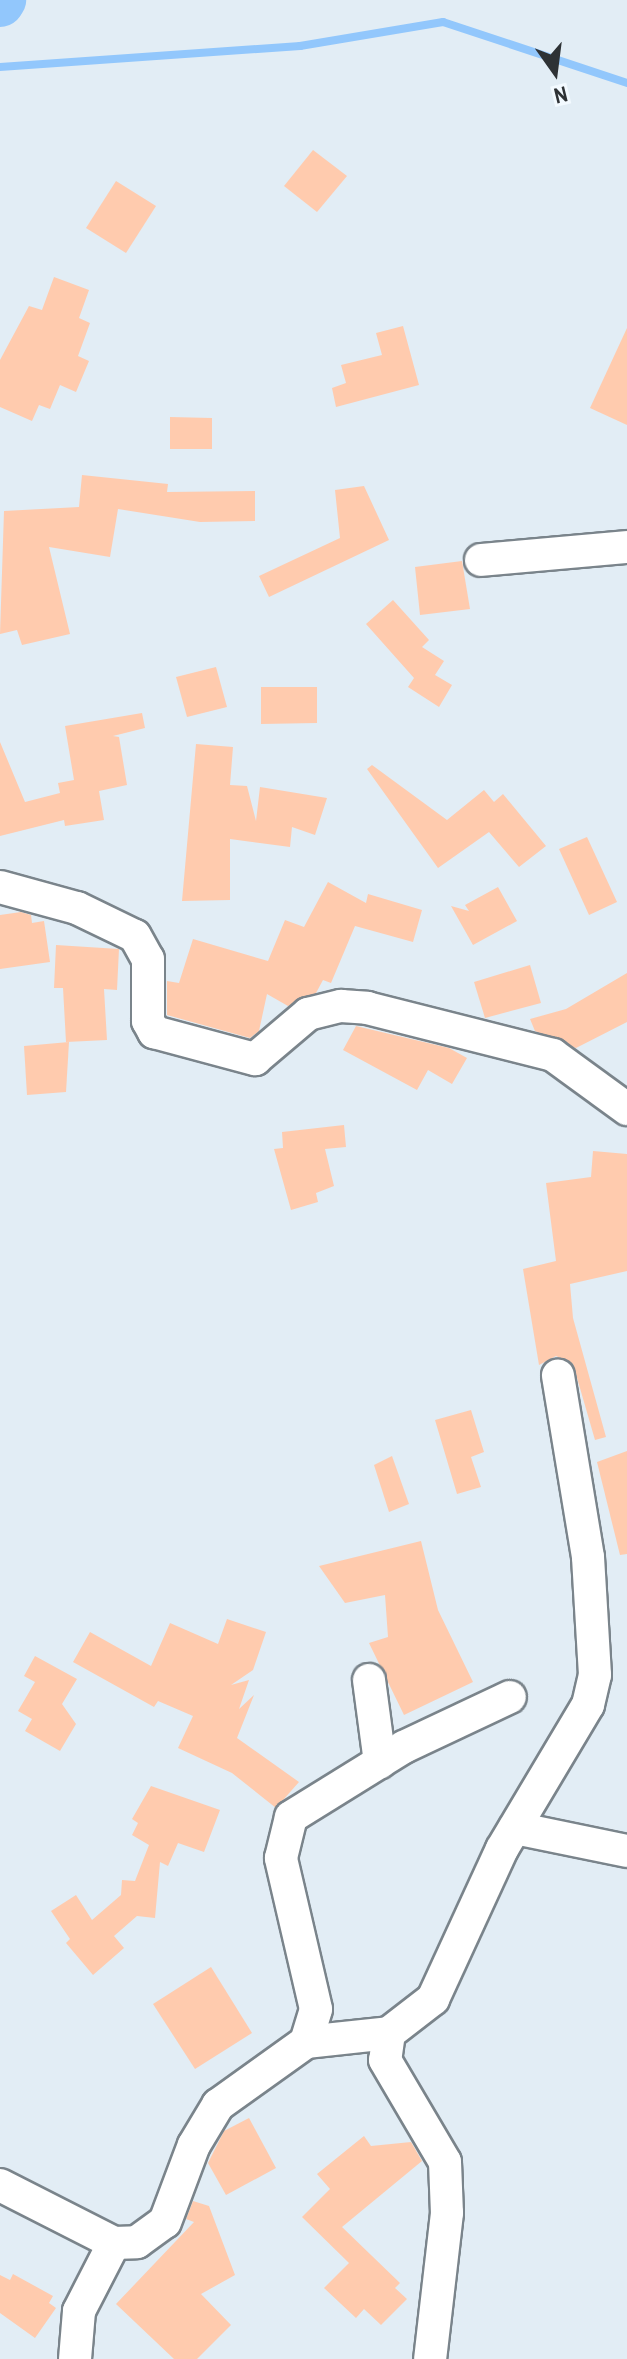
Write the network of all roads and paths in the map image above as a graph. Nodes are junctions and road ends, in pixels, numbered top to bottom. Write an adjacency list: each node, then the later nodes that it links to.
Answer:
1 (627, 547): 2 (street)
2 (481, 560)
3 (0, 887): 4 (street)
4 (627, 1109)
5 (558, 1375): 9 (street)
6 (369, 1680): 8 (street)
7 (510, 1697): 8 (street)
8 (380, 1762): 12 (street)
9 (515, 1828): 10 (street); 11 (street)
10 (627, 1851)
11 (389, 2033): 12 (street); 16 (street)
12 (306, 2042): 14 (street)
13 (0, 2185): 14 (street)
14 (114, 2243): 15 (street)
15 (75, 2359)
16 (430, 2359)

